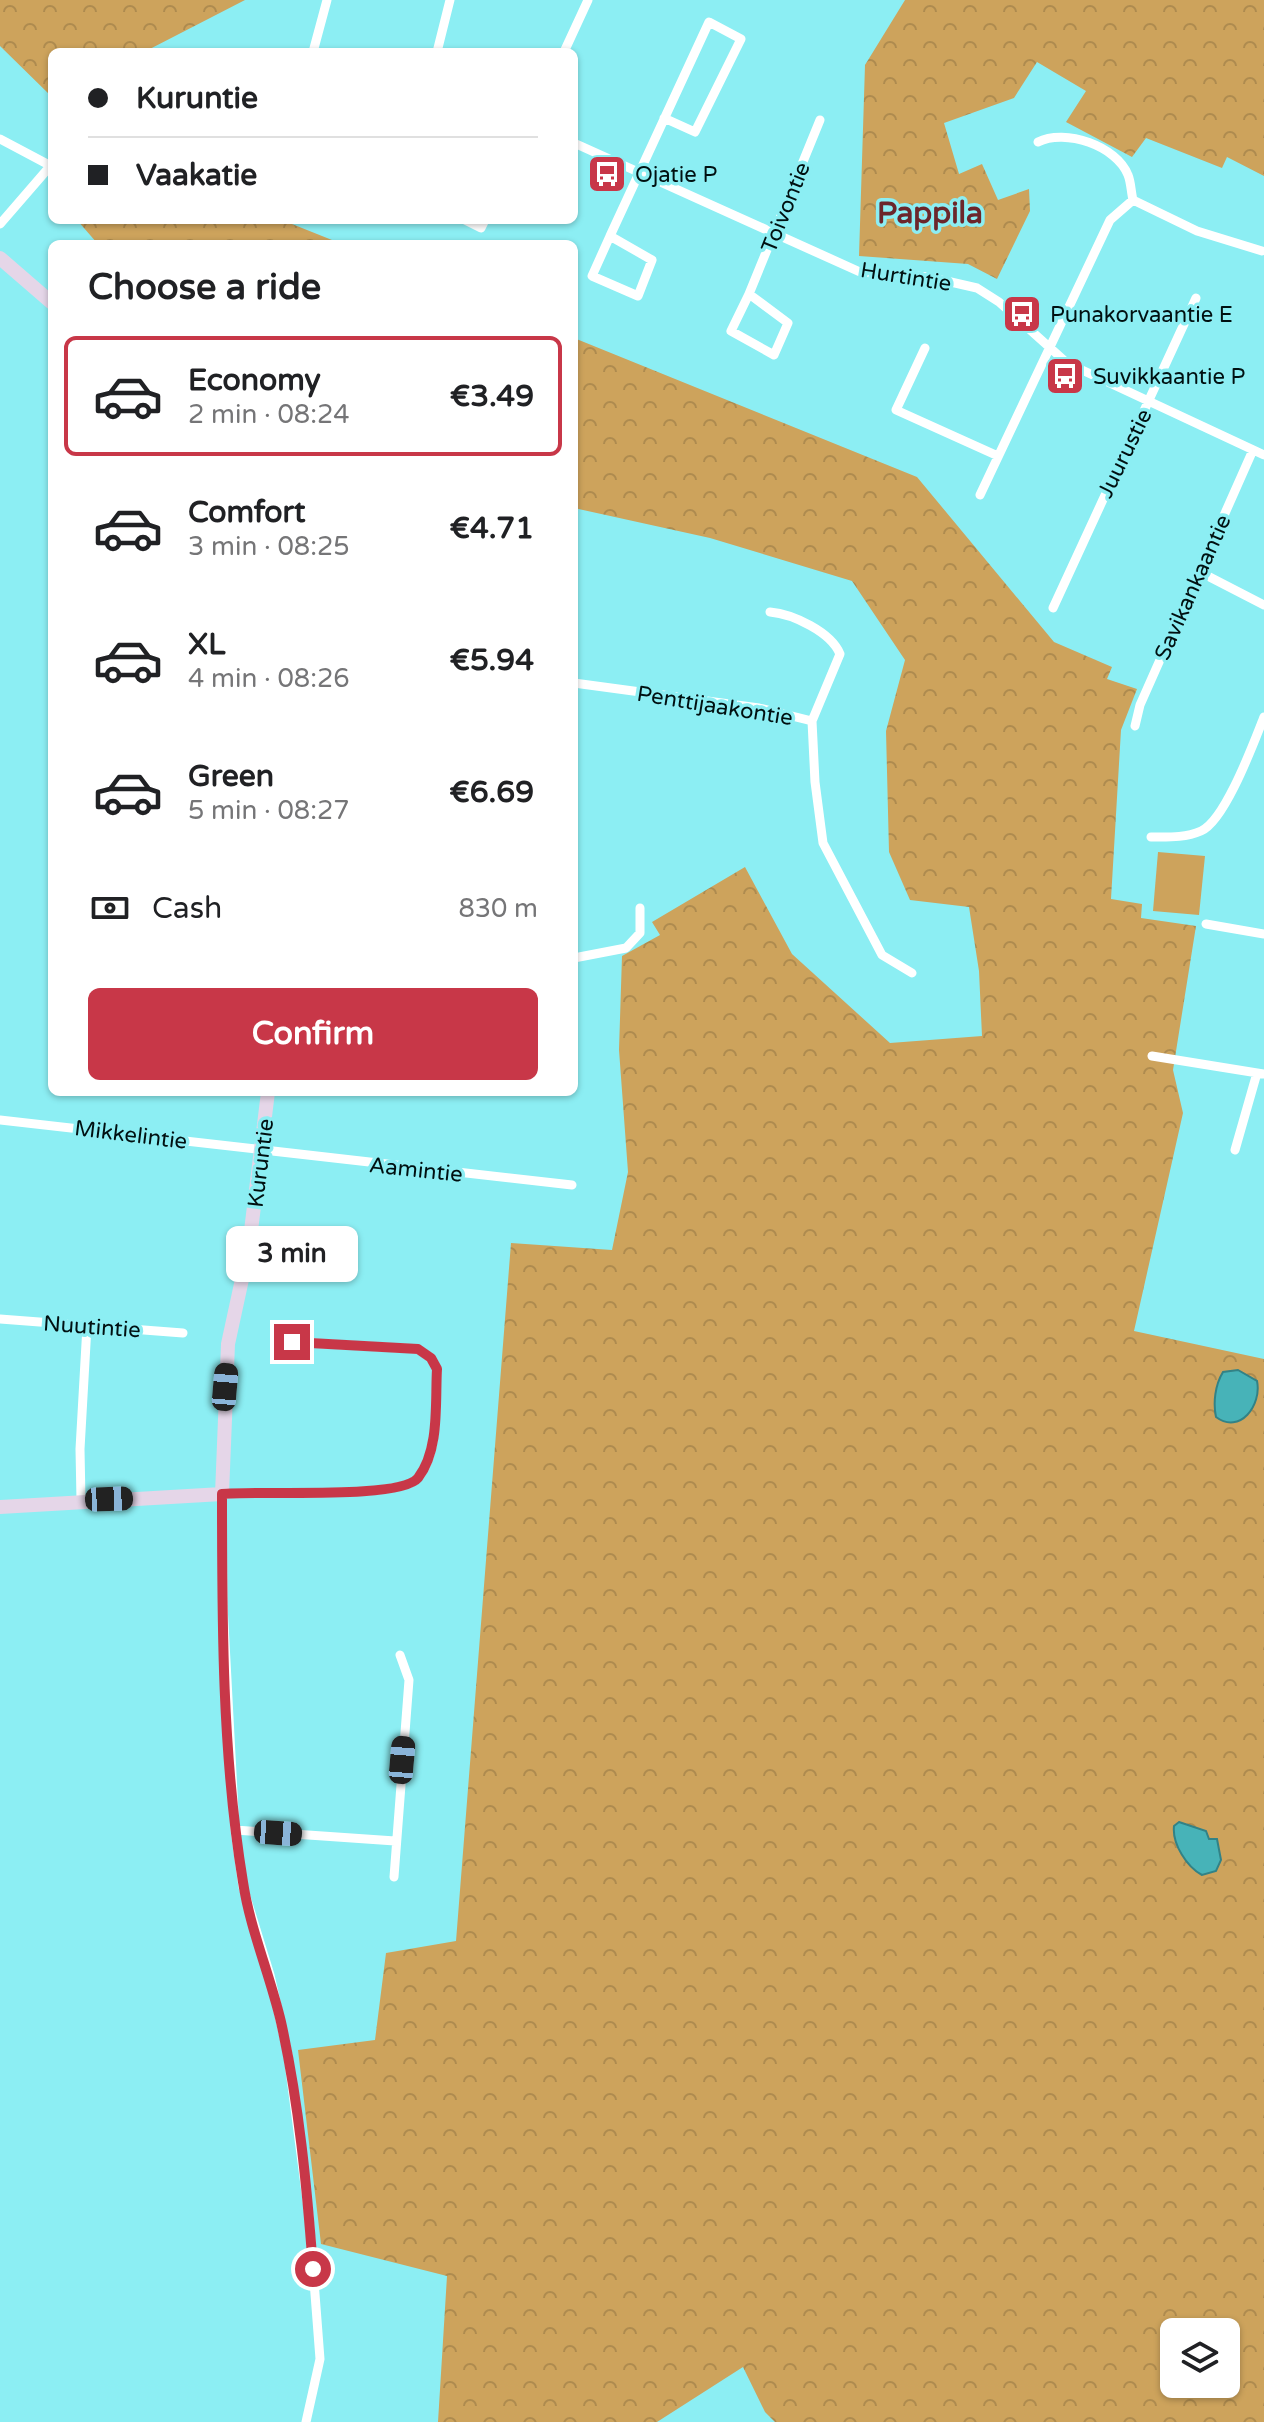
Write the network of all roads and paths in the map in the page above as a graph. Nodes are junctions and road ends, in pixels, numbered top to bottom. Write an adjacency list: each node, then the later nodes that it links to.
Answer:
1 (327, 0): 4 (street)
2 (450, 0): 5 (street)
3 (588, 0): 6 (street)
4 (314, 48)
5 (438, 48)
6 (566, 48)
7 (664, 118): 7 (street); 14 (street)
8 (820, 120): 17 (street, Toivontie)
9 (0, 139): 12 (street)
10 (1038, 142): 15 (street)
11 (578, 145): 14 (street, Hurtintie)
12 (48, 163)
13 (48, 168): 16 (street)
14 (638, 172): 17 (street, Hurtintie); 18 (street)
15 (1133, 200): 19 (street); 25 (street)
16 (0, 224)
17 (774, 234): 21 (street, Toivontie); 25 (street, Hurtintie)
18 (610, 236): 18 (street)
19 (1262, 251)
20 (0, 258): 23 (street)
21 (749, 294): 21 (street, Toivontie)
22 (1196, 298): 26 (street, Juurustie)
23 (48, 300)
24 (925, 348): 29 (street)
25 (1049, 349): 26 (street, Hurtintie); 29 (street)
26 (1148, 403): 27 (street, Hurtintie); 33 (street, Juurustie)
27 (1253, 450): 28 (street, Hurtintie); 31 (street, Savikankaantie)
28 (1264, 455)
29 (998, 456): 30 (street)
30 (980, 495)
31 (1198, 571): 32 (street); 38 (street, Savikankaantie)
32 (1264, 605)
33 (1053, 608)
34 (770, 612): 37 (street)
35 (578, 684): 37 (street, Penttijaakontie)
36 (1264, 717): 39 (street)
37 (812, 721): 45 (street, Penttijaakontie)
38 (1135, 726)
39 (1259, 743): 40 (street)
40 (1151, 837)
41 (640, 908): 44 (street)
42 (1206, 924): 43 (street)
43 (1264, 934)
44 (578, 957)
45 (912, 973)
46 (1152, 1056): 47 (street)
47 (1261, 1073): 51 (street)
48 (268, 1096): 50 (street, Kuruntie)
49 (0, 1120): 50 (street, Mikkelintie)
50 (261, 1149): 52 (street, Aamintie); 57 (street, Kuruntie)
51 (1235, 1150)
52 (572, 1185)
53 (0, 1319): 54 (street, Nuutintie)
54 (87, 1326): 55 (street, Nuutintie); 58 (street)
55 (183, 1333)
56 (292, 1342): 57 (street)
57 (222, 1494): 58 (street); 61 (street, Kuruntie)
58 (81, 1500): 59 (street)
59 (0, 1507)
60 (400, 1655): 62 (street)
61 (235, 1830): 62 (street); 64 (street, Kuruntie)
62 (395, 1841): 63 (street)
63 (394, 1877)
64 (306, 2422)

